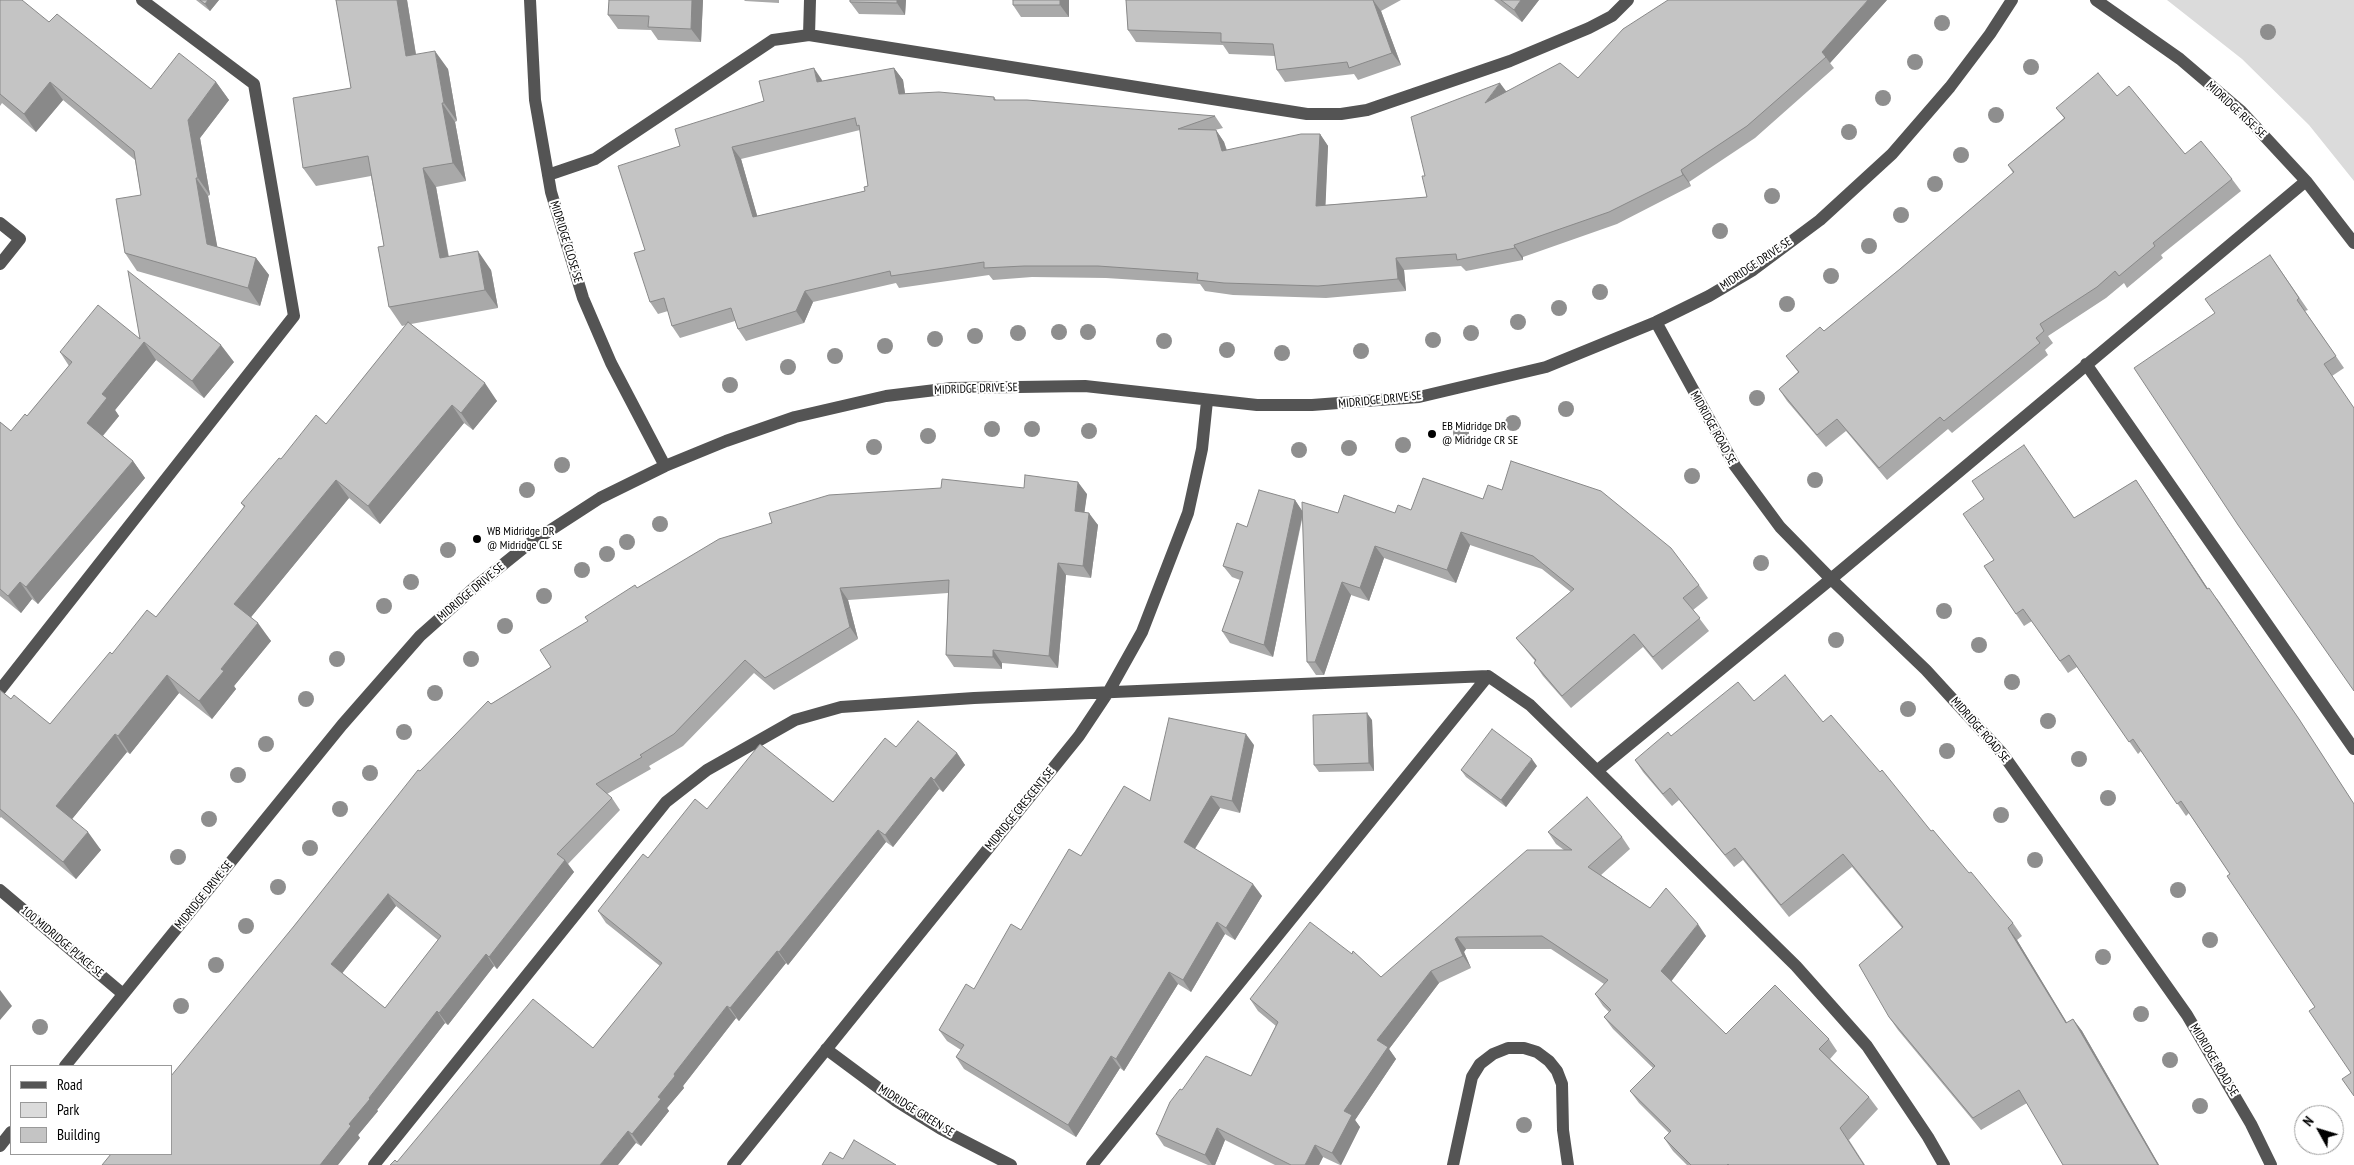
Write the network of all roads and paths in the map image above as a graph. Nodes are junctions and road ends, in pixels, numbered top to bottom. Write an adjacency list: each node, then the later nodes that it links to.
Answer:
1 (142, 0): 19 (street)
2 (530, 0): 8 (street, MIDRIDGE CLOSE SE)
3 (810, 0): 7 (street)
4 (1628, 0): 7 (street)
5 (2012, 0): 13 (street, MIDRIDGE DRIVE SE)
6 (2096, 0): 9 (street, MIDRIDGE RISE SE)
7 (809, 35): 8 (street)
8 (548, 175): 16 (street, MIDRIDGE CLOSE SE)
9 (2306, 180): 11 (street, MIDRIDGE RISE SE); 14 (street)
10 (0, 223): 12 (street)
11 (2354, 243)
12 (0, 264)
13 (1656, 322): 15 (street, MIDRIDGE DRIVE SE); 17 (street, MIDRIDGE ROAD SE)
14 (2086, 364): 17 (street); 21 (street)
15 (1207, 401): 16 (street, MIDRIDGE DRIVE SE); 20 (street, MIDRIDGE CRESCENT SE)
16 (665, 466): 24 (street, MIDRIDGE DRIVE SE)
17 (1831, 579): 22 (street); 36 (street, MIDRIDGE ROAD SE)
18 (1488, 676): 20 (street); 22 (street); 32 (street)
19 (0, 690)
20 (1109, 691): 25 (street, MIDRIDGE CRESCENT SE); 29 (street)
21 (2354, 749)
22 (1598, 770): 35 (street)
23 (0, 890): 24 (street, 100 MIDRIDGE PLACE SE)
24 (123, 994): 26 (street, MIDRIDGE DRIVE SE)
25 (826, 1049): 30 (street, MIDRIDGE CRESCENT SE); 31 (street, MIDRIDGE GREEN SE)
26 (65, 1065)
27 (10, 1133): 28 (street)
28 (0, 1146)
29 (374, 1165)
30 (732, 1165)
31 (1011, 1165)
32 (1092, 1165)
33 (1453, 1165): 34 (street)
34 (1568, 1165)
35 (1944, 1165)
36 (2271, 1165)

